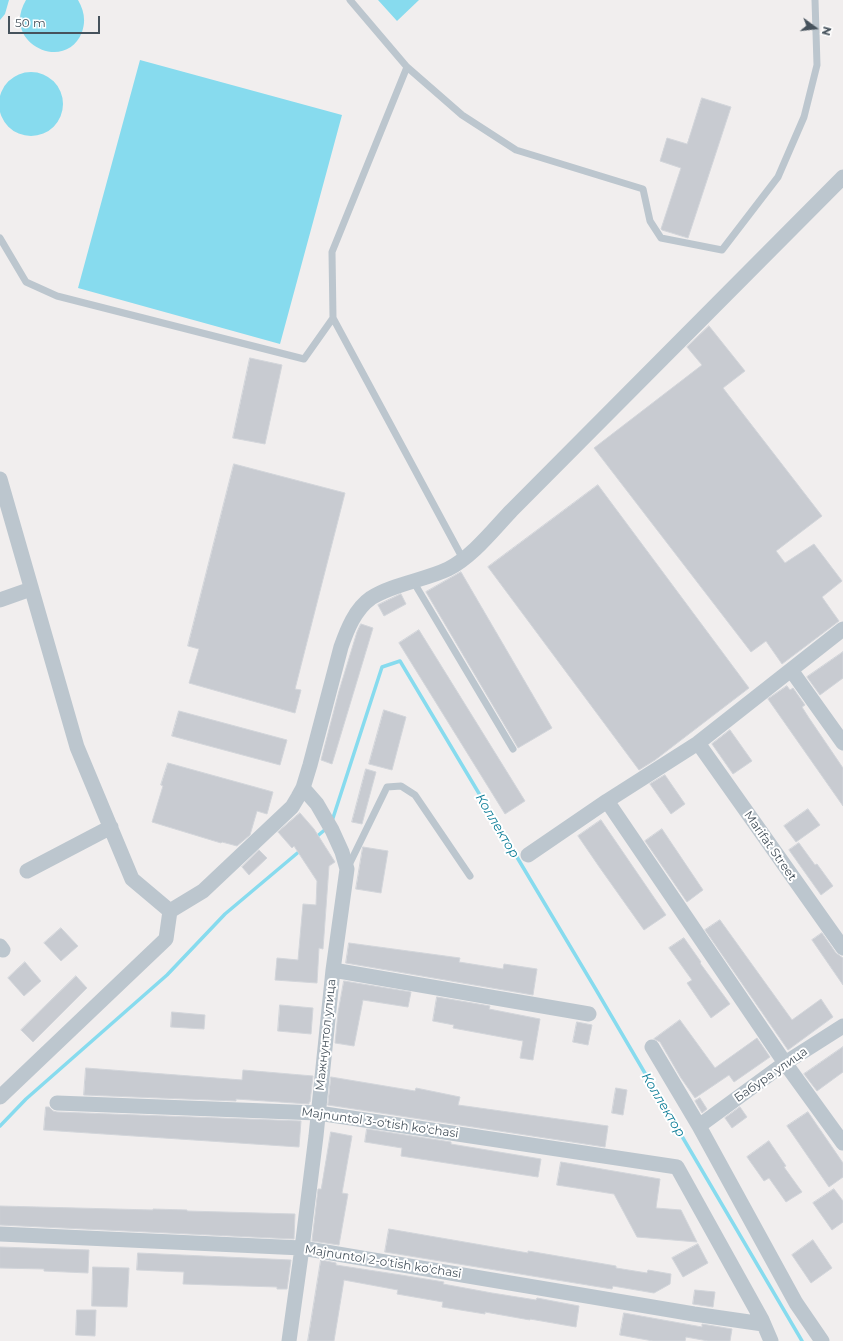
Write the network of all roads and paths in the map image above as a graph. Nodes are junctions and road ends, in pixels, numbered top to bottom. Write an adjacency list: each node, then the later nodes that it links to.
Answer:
1 (350, 0): 3 (lane)
2 (814, 0): 3 (lane)
3 (407, 67): 6 (lane)
4 (843, 177): 8 (street)
5 (0, 238): 6 (lane)
6 (333, 318): 8 (lane)
7 (0, 479): 10 (street)
8 (463, 559): 9 (street)
9 (413, 581): 16 (lane); 17 (street)
10 (31, 588): 11 (street); 19 (street)
11 (0, 600)
12 (843, 630): 13 (street)
13 (791, 670): 14 (street); 15 (street)
14 (698, 743): 18 (street); 25 (street, Marifat Street)
15 (843, 743)
16 (513, 749)
17 (303, 788): 21 (street, Мажнунтол улица); 24 (street)
18 (607, 801): 20 (street); 30 (street)
19 (110, 827): 22 (street); 24 (street)
20 (528, 855)
21 (347, 869): 23 (lane); 26 (street, Мажнунтол улица)
22 (27, 871)
23 (470, 876)
24 (170, 911): 31 (street)
25 (843, 948)
26 (333, 970): 27 (street); 33 (street, Мажнунтол улица)
27 (589, 1014)
28 (843, 1026): 30 (street, Бабура улица)
29 (652, 1047): 34 (street)
30 (785, 1063): 34 (street, Бабура улица); 35 (street)
31 (0, 1097)
32 (57, 1103): 33 (street, Majnuntol 3-o'tish ko'chasi)
33 (318, 1113): 37 (street, Мажнунтол улица); 38 (street, Majnuntol 3-o'tish ko'chasi)
34 (699, 1126): 41 (street)
35 (843, 1143)
36 (0, 1234): 37 (street, Majnuntol 2-o'tish ko'chasi)
37 (302, 1248): 38 (street, Majnuntol 2-o'tish ko'chasi); 39 (street, Мажнунтол улица)
38 (763, 1324): 40 (street)
39 (289, 1341)
40 (772, 1341)
41 (822, 1341)

